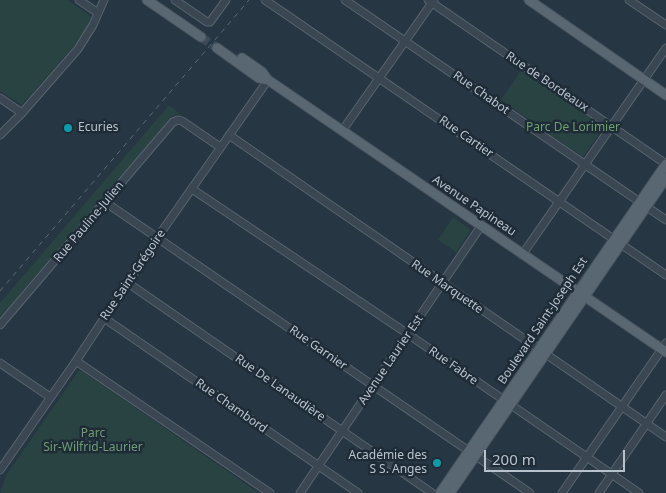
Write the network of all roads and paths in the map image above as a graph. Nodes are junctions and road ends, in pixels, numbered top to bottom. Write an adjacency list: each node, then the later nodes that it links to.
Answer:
1 (79, 0): 12 (street)
2 (104, 0): 12 (street)
3 (147, 0): 4 (main road)
4 (158, 0)
5 (175, 0): 6 (street)
6 (226, 0)
7 (265, 0): 17 (street, Rue Cartier)
8 (345, 0): 14 (street, Rue Chabot)
9 (529, 0): 18 (main road)
10 (629, 0): 13 (street)
11 (431, 1): 14 (street); 23 (street, Rue de Bordeaux)
12 (98, 13): 22 (street)
13 (666, 25)
14 (405, 40): 17 (street); 28 (street, Rue Chabot)
15 (219, 46): 19 (main road, Avenue Papineau)
16 (666, 48): 18 (street)
17 (379, 78): 24 (street); 32 (street, Rue Cartier)
18 (644, 79): 20 (main road); 23 (street)
19 (268, 80): 24 (main road, Avenue Papineau); 26 (street, Rue Saint-Grégoire)
20 (666, 95)
21 (0, 98): 22 (street)
22 (22, 114): 25 (street)
23 (612, 126): 28 (street); 29 (street, Rue de Bordeaux)
24 (342, 131): 36 (main road, Avenue Papineau)
25 (0, 135)
26 (229, 135): 27 (street, Rue Saint-Grégoire); 42 (street, Rue Marquette)
27 (220, 147): 31 (street, Rue Saint-Grégoire); 33 (street, Rue Pauline-Julien)
28 (585, 164): 32 (street); 34 (street, Rue Chabot)
29 (666, 164): 34 (main road, Boulevard Saint-Joseph Est)
30 (666, 178): 34 (main road, Boulevard Saint-Joseph Est)
31 (192, 189): 37 (street, Rue Saint-Grégoire); 46 (street, Rue Fabre)
32 (560, 201): 38 (street, Rue Cartier); 39 (street)
33 (105, 202): 37 (street, Rue Garnier); 45 (street, Rue Pauline-Julien)
34 (643, 204): 35 (street, Rue Chabot); 38 (main road, Boulevard Saint-Joseph Est)
35 (666, 220)
36 (481, 226): 39 (main road, Avenue Papineau); 42 (street, Avenue Laurier Est)
37 (158, 238): 41 (street, Rue Saint-Grégoire); 51 (street, Rue Garnier)
38 (618, 241): 40 (street, Rue Cartier); 43 (main road, Boulevard Saint-Joseph Est)
39 (522, 255): 43 (main road, Avenue Papineau)
40 (666, 275)
41 (128, 283): 44 (street, Rue Saint-Grégoire); 57 (street, Rue De Lanaudière)
42 (442, 284): 46 (street, Avenue Laurier Est); 48 (street, Rue Marquette)
43 (581, 294): 47 (main road, Avenue Papineau); 48 (main road, Boulevard Saint-Joseph Est)
44 (104, 318): 49 (street, Rue Saint-Grégoire); 62 (street, Rue Chambord)
45 (0, 325)
46 (408, 335): 51 (street, Avenue Laurier Est); 54 (street, Rue Fabre)
47 (664, 348): 55 (street)
48 (542, 352): 54 (main road, Boulevard Saint-Joseph Est); 55 (street, Rue Marquette)
49 (76, 360): 53 (street, Rue Saint-Grégoire); 64 (street)
50 (0, 363): 53 (street)
51 (373, 386): 57 (street, Avenue Laurier Est); 59 (street, Rue Garnier)
52 (666, 395): 56 (street)
53 (50, 397): 61 (street, Rue Saint-Grégoire)
54 (507, 403): 59 (main road, Boulevard Saint-Joseph Est); 60 (street, Rue Fabre)
55 (621, 406): 56 (street, Rue Marquette); 60 (street)
56 (646, 424): 58 (street, Rue Marquette); 63 (street)
57 (342, 431): 62 (street, Avenue Laurier Est); 67 (street, Rue De Lanaudière)
58 (666, 437)
59 (472, 453): 68 (main road, Boulevard Saint-Joseph Est); 69 (main road, Boulevard Saint-Joseph Est); 70 (street, Rue Garnier)
60 (587, 458): 63 (street, Rue Fabre); 71 (street)
61 (1, 466)
62 (319, 466): 65 (street, Avenue Laurier Est); 66 (street, Rue Chambord)
63 (612, 474): 72 (street); 73 (street, Rue Fabre)
64 (270, 493)
65 (300, 493)
66 (358, 493)
67 (432, 493)
68 (440, 493)
69 (450, 493)
70 (530, 493)
71 (562, 493)
72 (598, 493)
73 (639, 493)

